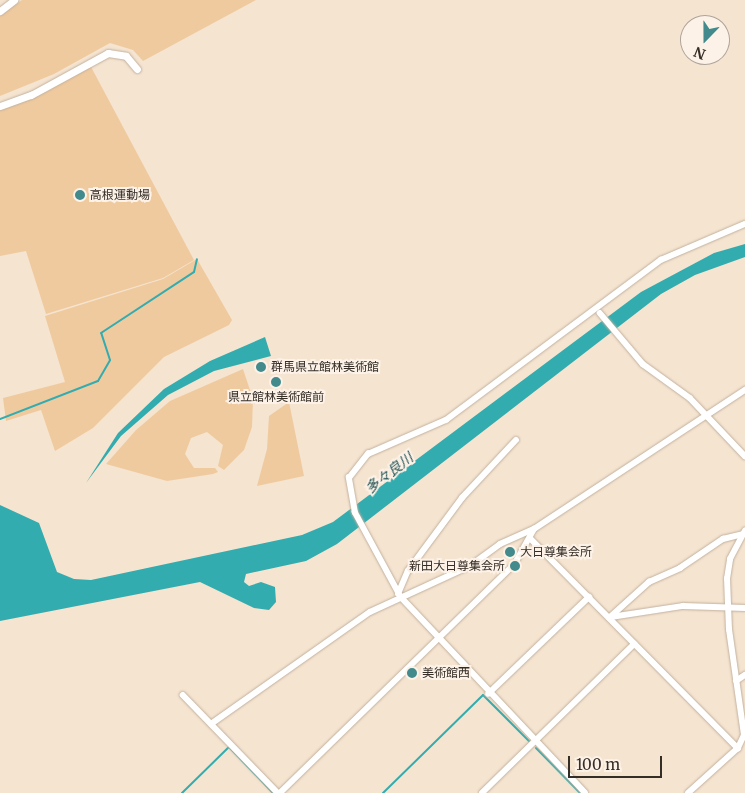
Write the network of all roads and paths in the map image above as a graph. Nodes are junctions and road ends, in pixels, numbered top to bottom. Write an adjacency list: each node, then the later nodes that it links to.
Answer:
1 (14, 0): 2 (street)
2 (0, 11)
3 (137, 69): 4 (street)
4 (0, 106)
5 (745, 224): 14 (street)
6 (600, 313): 8 (street)
7 (745, 390): 8 (street)
8 (707, 418): 10 (street); 11 (street)
9 (516, 440): 14 (street)
10 (745, 456)
11 (534, 529): 13 (street); 14 (street)
12 (744, 532): 16 (street); 18 (street)
13 (530, 538): 15 (street); 19 (street)
14 (400, 596): 19 (street); 25 (street)
15 (589, 597): 18 (street); 23 (street)
16 (729, 607): 17 (street); 18 (street); 22 (street)
17 (745, 608)
18 (609, 618): 20 (street)
19 (437, 642): 23 (street); 29 (street)
20 (634, 644): 27 (street); 28 (street)
21 (745, 676): 22 (street)
22 (736, 680): 26 (street)
23 (488, 694): 27 (street)
24 (183, 696): 25 (street)
25 (211, 724): 29 (street)
26 (745, 734): 28 (street)
27 (535, 742): 30 (street); 31 (street)
28 (738, 748): 32 (street)
29 (279, 793)
30 (482, 793)
31 (585, 793)
32 (688, 793)

